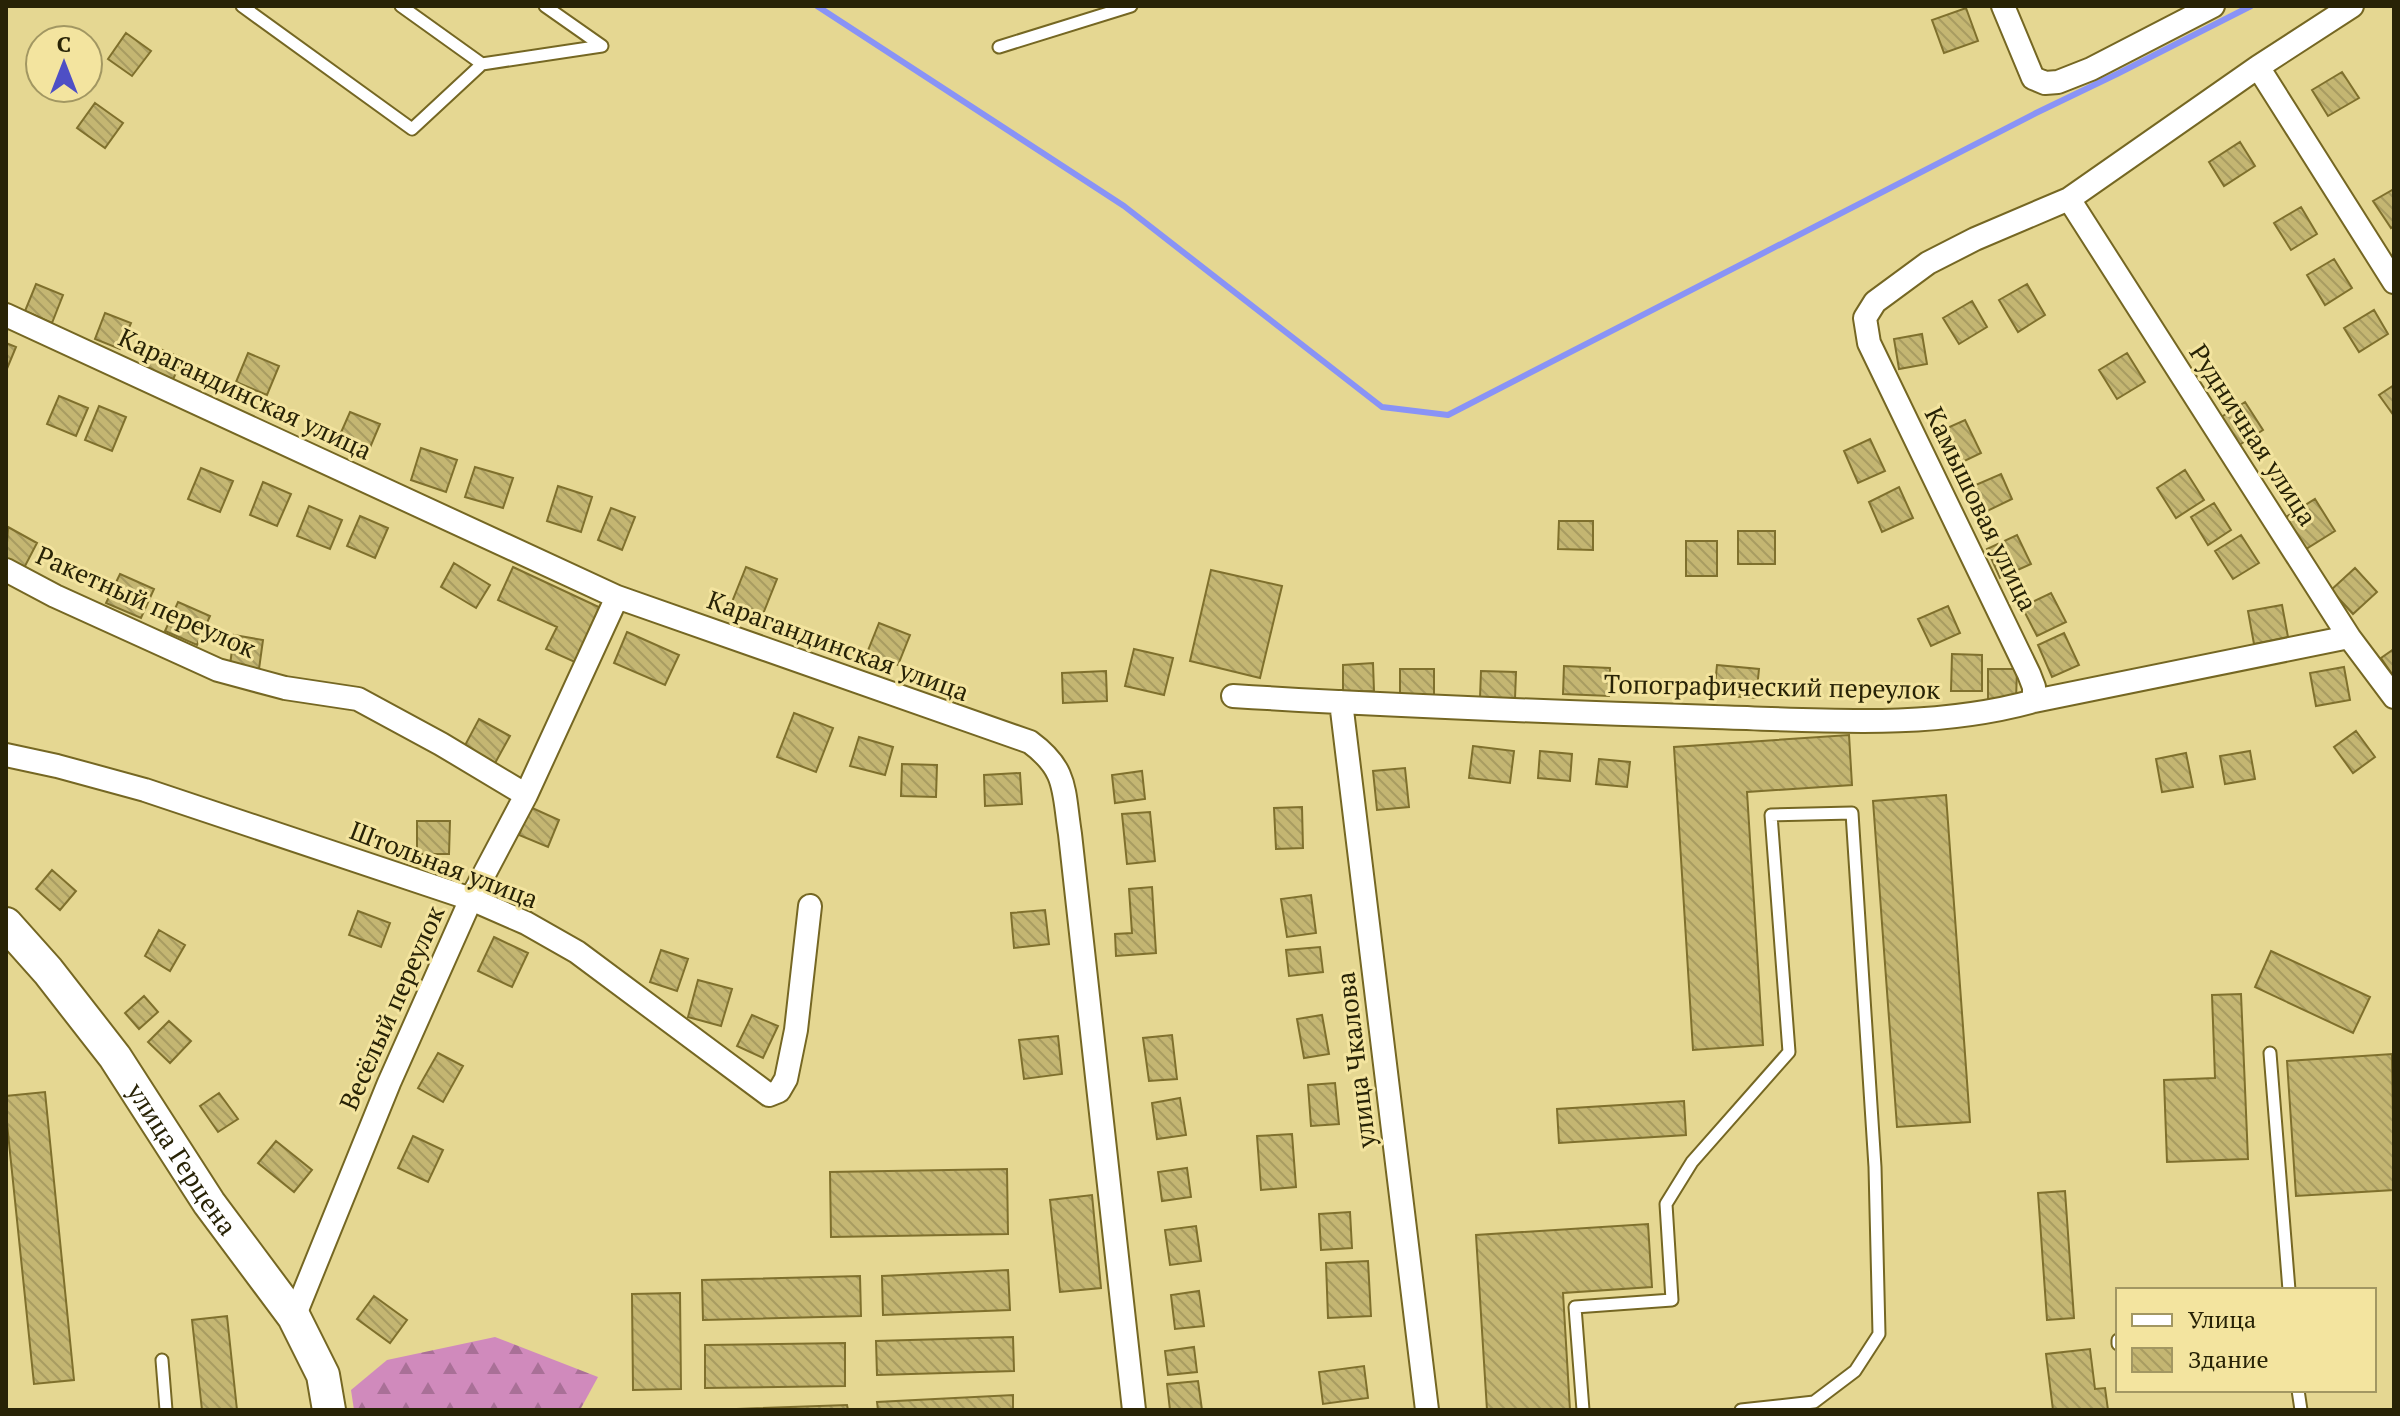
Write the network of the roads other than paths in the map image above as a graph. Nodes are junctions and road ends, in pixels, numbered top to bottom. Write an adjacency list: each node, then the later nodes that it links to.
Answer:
1 (242, 6): 9 (lane)
2 (401, 6): 9 (lane)
3 (545, 6): 9 (lane)
4 (1131, 6): 8 (lane)
5 (2003, 6): 6 (street)
6 (2213, 6)
7 (2352, 6): 10 (street)
8 (999, 47)
9 (482, 64)
10 (2258, 67): 11 (street); 12 (street)
11 (2069, 199): 16 (street, Рудничная улица); 19 (street, Камышовая улица)
12 (2394, 282)
13 (6, 315): 15 (street, Карагандинская улица)
14 (6, 570): 22 (street, Ракетный переулок)
15 (617, 597): 22 (street, Весёлый переулок); 32 (street, Карагандинская улица)
16 (2349, 637): 18 (street, Рудничная улица); 19 (street, Топографический переулок)
17 (1233, 696): 20 (street, Топографический переулок)
18 (2394, 697)
19 (2034, 701): 20 (street, Топографический переулок)
20 (1341, 702): 33 (street, улица Чкалова)
21 (6, 755): 23 (street, Штольная улица)
22 (526, 795): 23 (street, Весёлый переулок)
23 (471, 899): 24 (street, Штольная улица); 28 (street, Весёлый переулок)
24 (810, 906)
25 (6, 924): 28 (main road, улица Герцена)
26 (2270, 1053): 27 (lane)
27 (2289, 1288)
28 (294, 1317): 31 (main road, улица Герцена)
29 (162, 1360): 30 (lane)
30 (166, 1410)
31 (329, 1410)
32 (1134, 1410)
33 (1427, 1410)
34 (1583, 1410): 35 (lane)
35 (1741, 1410)

